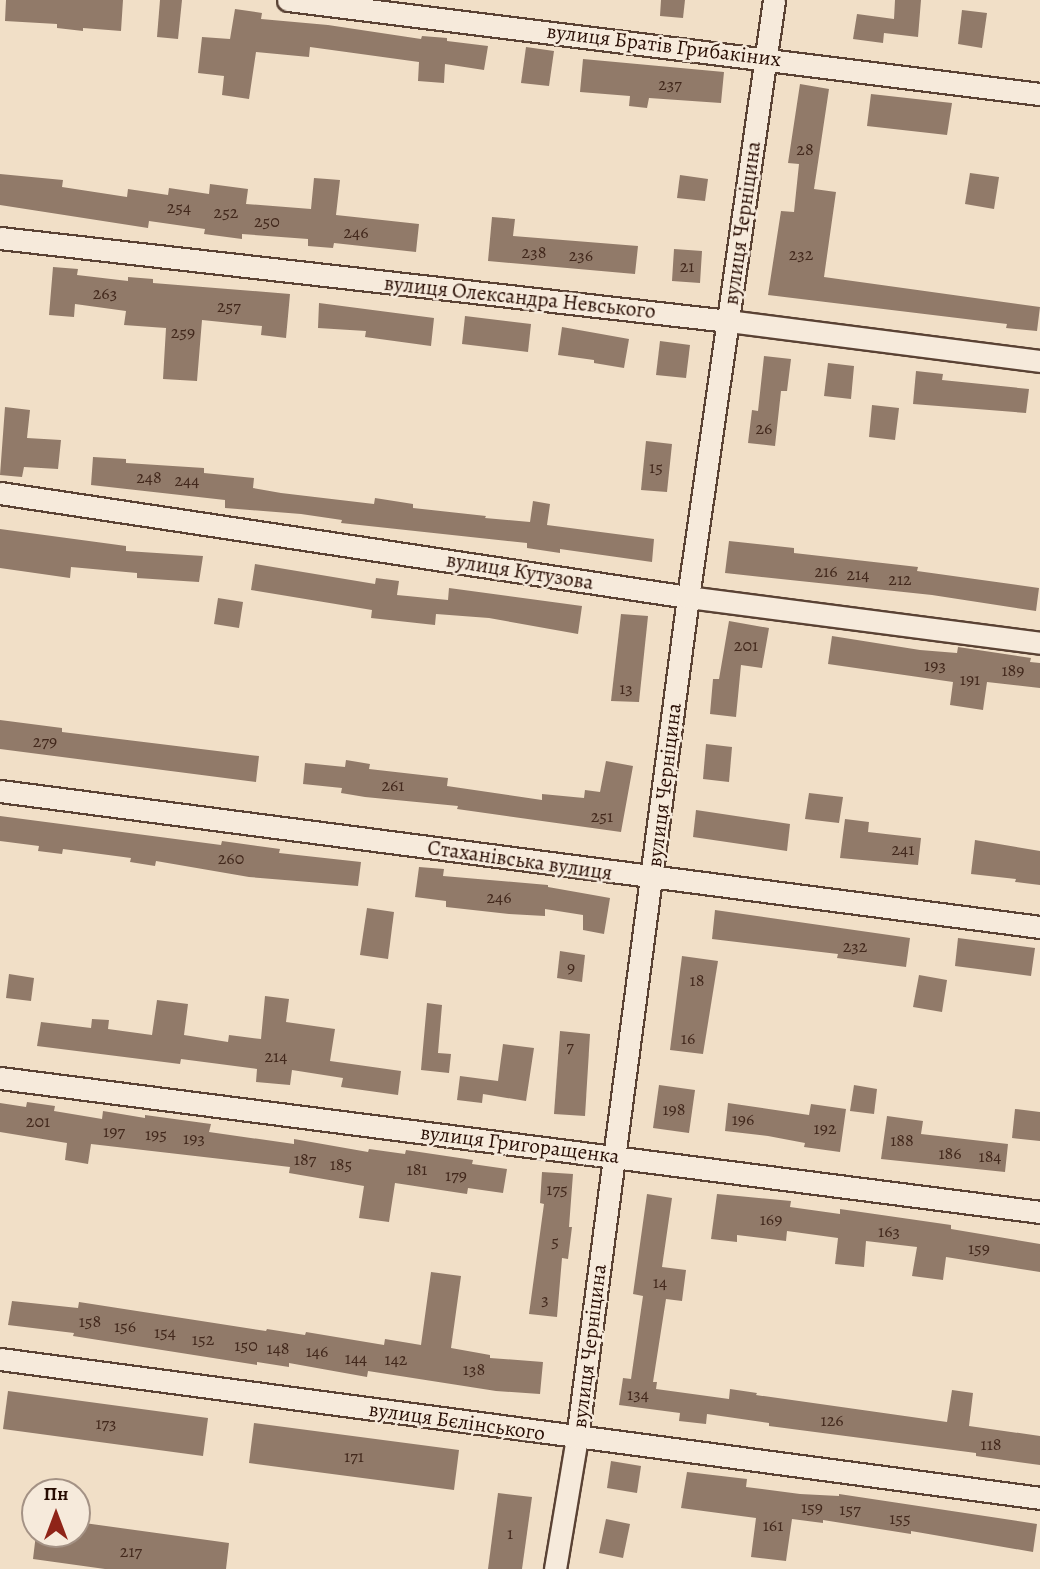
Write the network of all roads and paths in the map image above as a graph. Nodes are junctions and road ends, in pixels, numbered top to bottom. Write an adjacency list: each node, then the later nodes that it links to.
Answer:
1 (288, 0): 3 (street, вулиця Братів Грибакіних)
2 (774, 0): 3 (street, вулиця Черніцина)
3 (766, 57): 4 (street, вулиця Братів Грибакіних); 6 (street, вулиця Черніцина)
4 (1040, 94)
5 (0, 238): 6 (street, вулиця Олександра Невського)
6 (728, 321): 7 (street, вулиця Олександра Невського); 9 (street, вулиця Черніцина)
7 (1040, 361)
8 (0, 493): 9 (street, вулиця Кутузова)
9 (688, 597): 10 (street, вулиця Кутузова); 12 (street, вулиця Черніцина)
10 (1040, 643)
11 (0, 791): 12 (street, Стаханівська вулиця)
12 (652, 878): 13 (street, Стаханівська вулиця); 15 (street, вулиця Черніцина)
13 (1040, 927)
14 (0, 1077): 15 (street, вулиця Григоращенка)
15 (612, 1156): 16 (street, вулиця Григоращенка); 18 (street, вулиця Черніцина)
16 (1040, 1212)
17 (0, 1359): 18 (street, вулиця Бєлінського)
18 (578, 1438): 19 (street, вулиця Бєлінського); 20 (street, вулиця Черніцина)
19 (1040, 1498)
20 (555, 1569)

